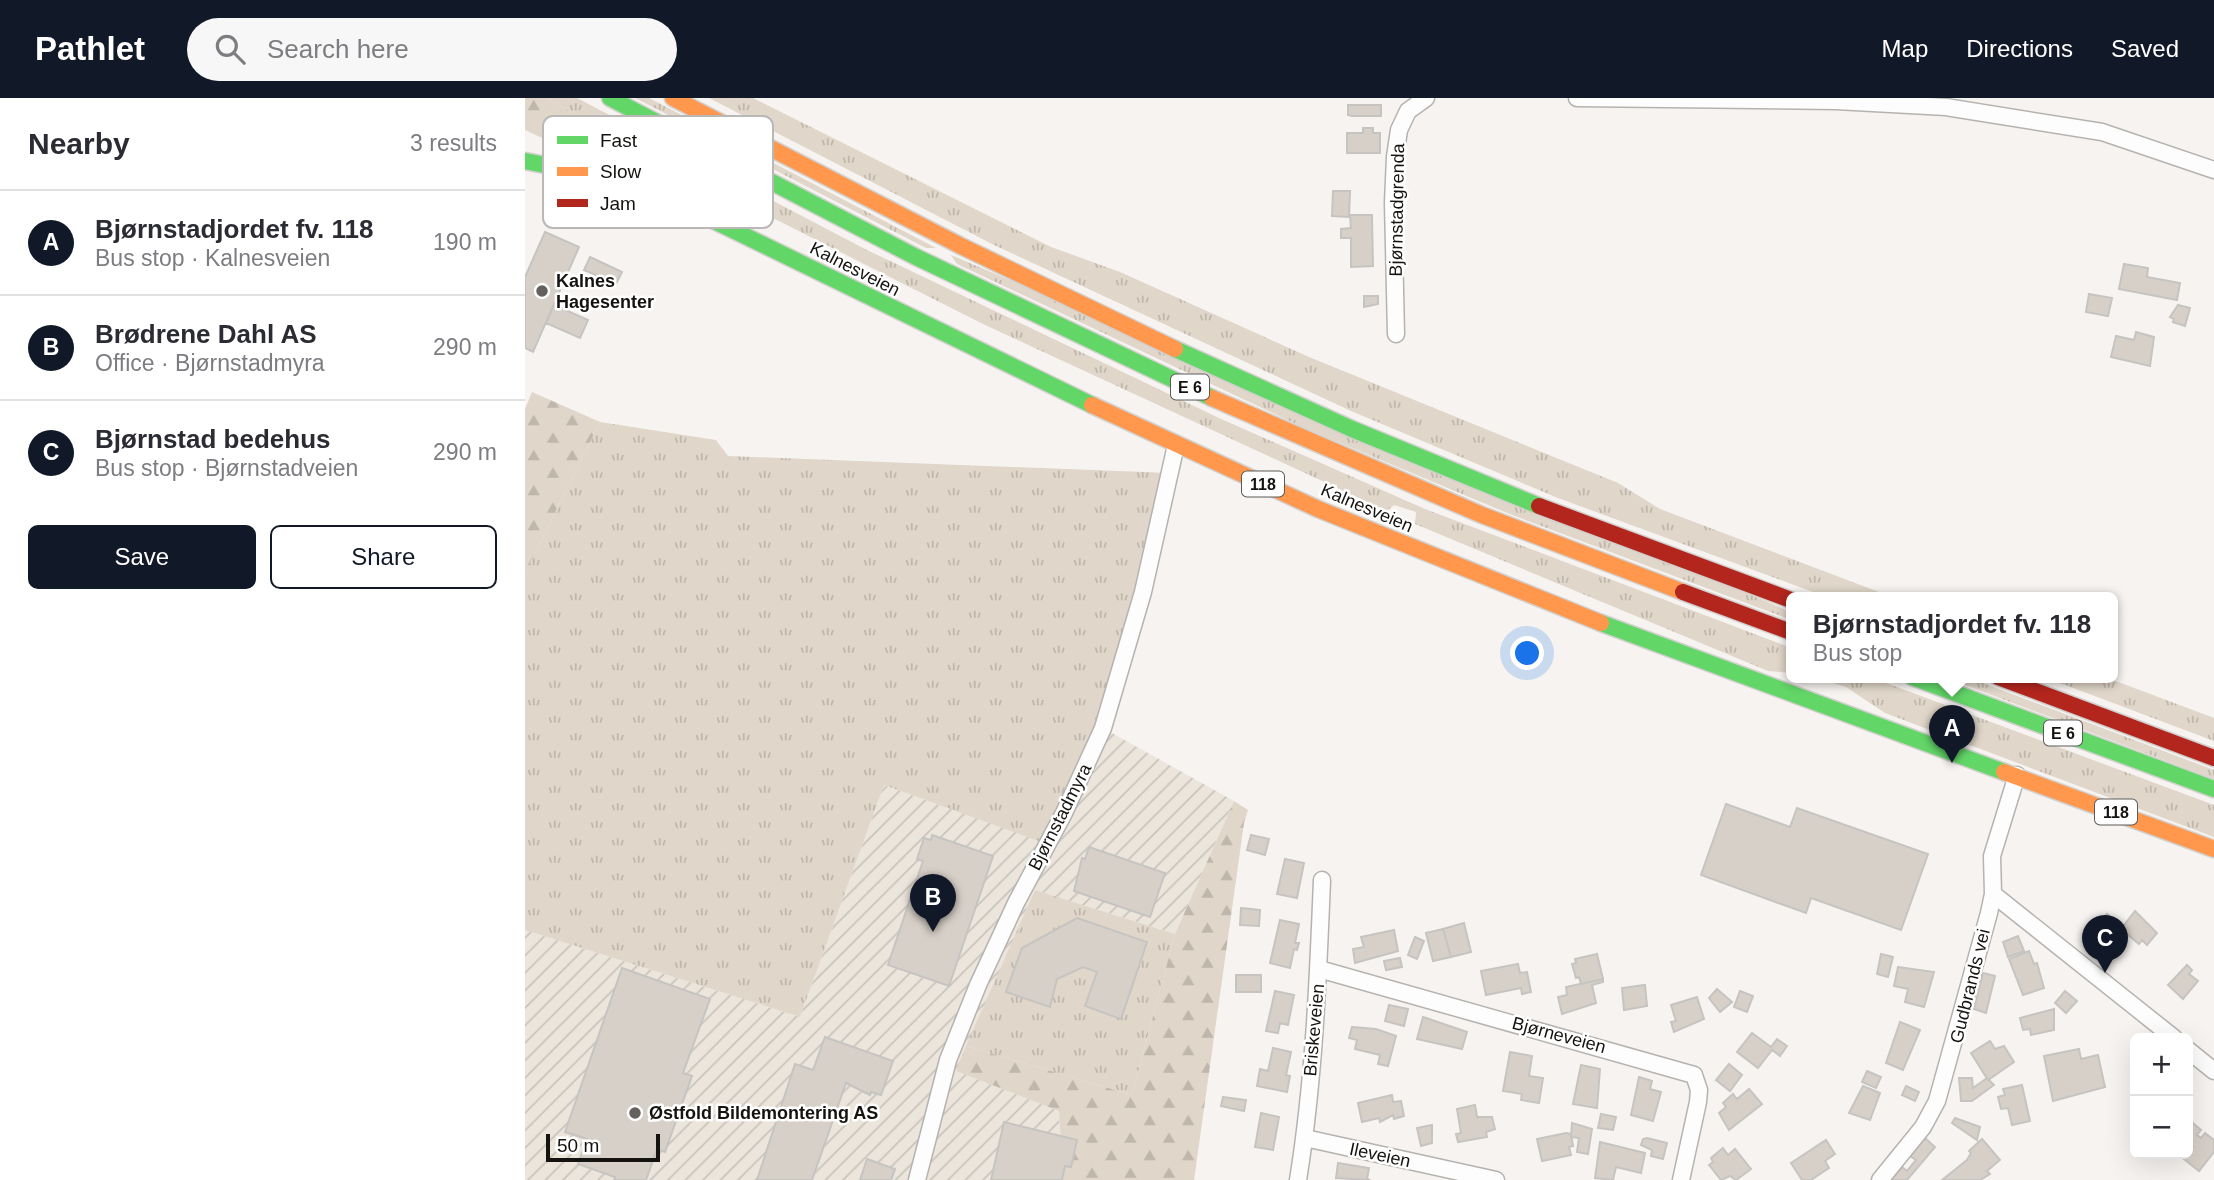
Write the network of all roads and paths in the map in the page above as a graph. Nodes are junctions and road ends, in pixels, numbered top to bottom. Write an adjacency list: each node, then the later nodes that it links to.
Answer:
1 (610, 98): 5 (main road, E 6)
2 (673, 98): 6 (main road, E 6)
3 (1426, 98): 13 (street, Bjørnstadgrenda)
4 (1577, 98): 10 (street)
5 (645, 116)
6 (708, 116)
7 (773, 149): 15 (main road, E 6)
8 (525, 161): 9 (main road, Kalnesveien / 118)
9 (543, 165)
10 (2214, 170)
11 (773, 182): 16 (main road, E 6)
12 (728, 228): 14 (main road, Kalnesveien / 118)
13 (1396, 334)
14 (1176, 445): 20 (main road, Kalnesveien / 118); 30 (street, Bjørnstadmyra)
15 (1786, 598)
16 (1786, 630)
17 (1928, 683): 21 (main road, E 6)
18 (2014, 683): 19 (main road, E 6)
19 (2214, 758)
20 (2017, 775): 22 (main road, Kalnesveien / 118); 24 (street, Gudbrands vei)
21 (2214, 789)
22 (2214, 849)
23 (1322, 880): 25 (street, Briskeveien)
24 (1993, 894): 26 (street); 34 (street, Gudbrands vei)
25 (1319, 969): 29 (street, Briskeveien); 33 (street, Bjørneveien)
26 (2168, 1033)
27 (2193, 1054): 28 (street)
28 (2214, 1071)
29 (1305, 1138): 31 (street, Briskeveien); 32 (street, Ileveien)
30 (917, 1180)
31 (1298, 1180)
32 (1496, 1180)
33 (1681, 1180)
34 (1880, 1180)

